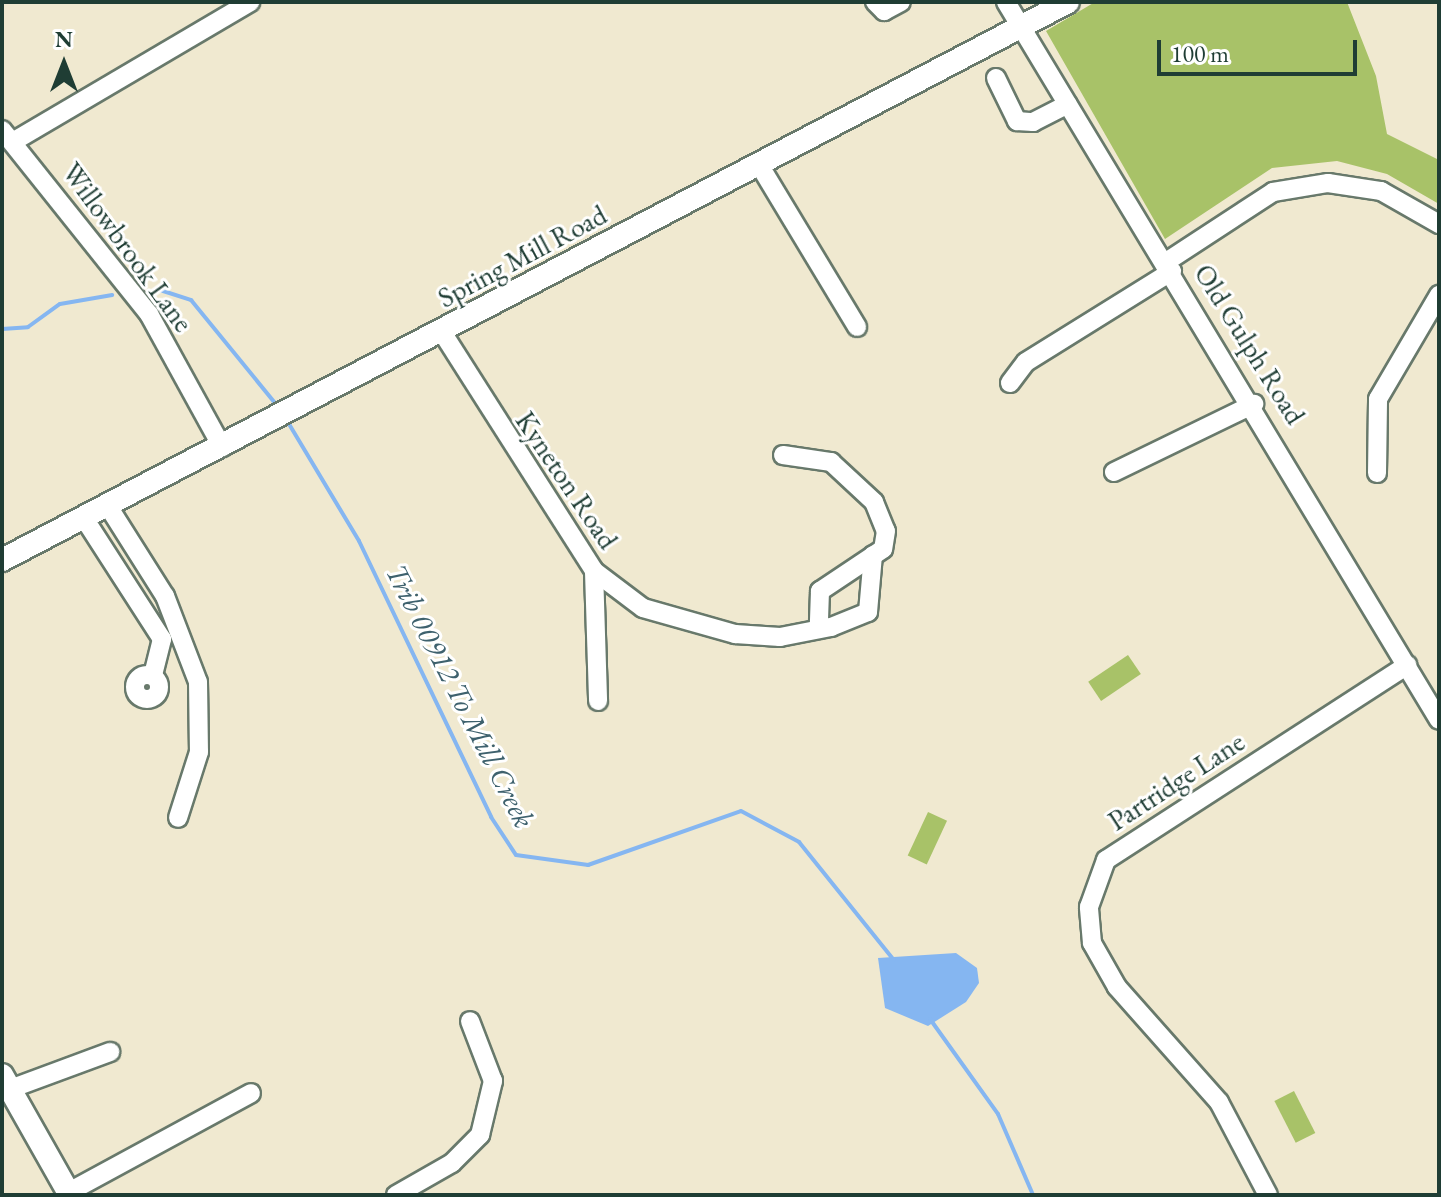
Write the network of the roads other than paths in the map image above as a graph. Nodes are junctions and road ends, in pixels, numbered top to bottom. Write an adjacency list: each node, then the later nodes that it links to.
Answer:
1 (875, 2): 2 (street)
2 (901, 2)
3 (1006, 2): 6 (street, Old Gulph Road)
4 (1068, 2): 6 (main road, Spring Mill Road)
5 (238, 5): 9 (street)
6 (1022, 29): 8 (street, Old Gulph Road); 10 (main road, Spring Mill Road)
7 (996, 78): 8 (street)
8 (1068, 104): 12 (street, Old Gulph Road)
9 (9, 135): 18 (street, Willowbrook Lane)
10 (760, 166): 14 (street); 15 (main road, Spring Mill Road)
11 (1439, 224): 12 (street)
12 (1169, 266): 16 (street); 17 (street, Old Gulph Road)
13 (1439, 295): 21 (street)
14 (857, 327)
15 (442, 332): 18 (main road, Spring Mill Road); 26 (street, Kyneton Road)
16 (1010, 383)
17 (1254, 404): 20 (street); 28 (street, Old Gulph Road)
18 (222, 447): 22 (main road, Spring Mill Road)
19 (783, 455): 24 (street)
20 (1114, 472)
21 (1377, 473)
22 (108, 506): 23 (main road, Spring Mill Road); 32 (street)
23 (84, 518): 25 (main road, Spring Mill Road); 29 (street)
24 (873, 555): 27 (street); 27 (street, Kyneton Road)
25 (2, 560)
26 (594, 571): 27 (street, Kyneton Road); 30 (street)
27 (819, 629)
28 (1407, 665): 31 (street, Old Gulph Road); 39 (street, Partridge Lane)
29 (153, 676)
30 (598, 701)
31 (1439, 720)
32 (178, 818)
33 (470, 1021): 38 (street)
34 (110, 1052): 35 (street)
35 (6, 1082): 37 (main road)
36 (251, 1093): 37 (street)
37 (70, 1194)
38 (396, 1195)
39 (1268, 1195)

